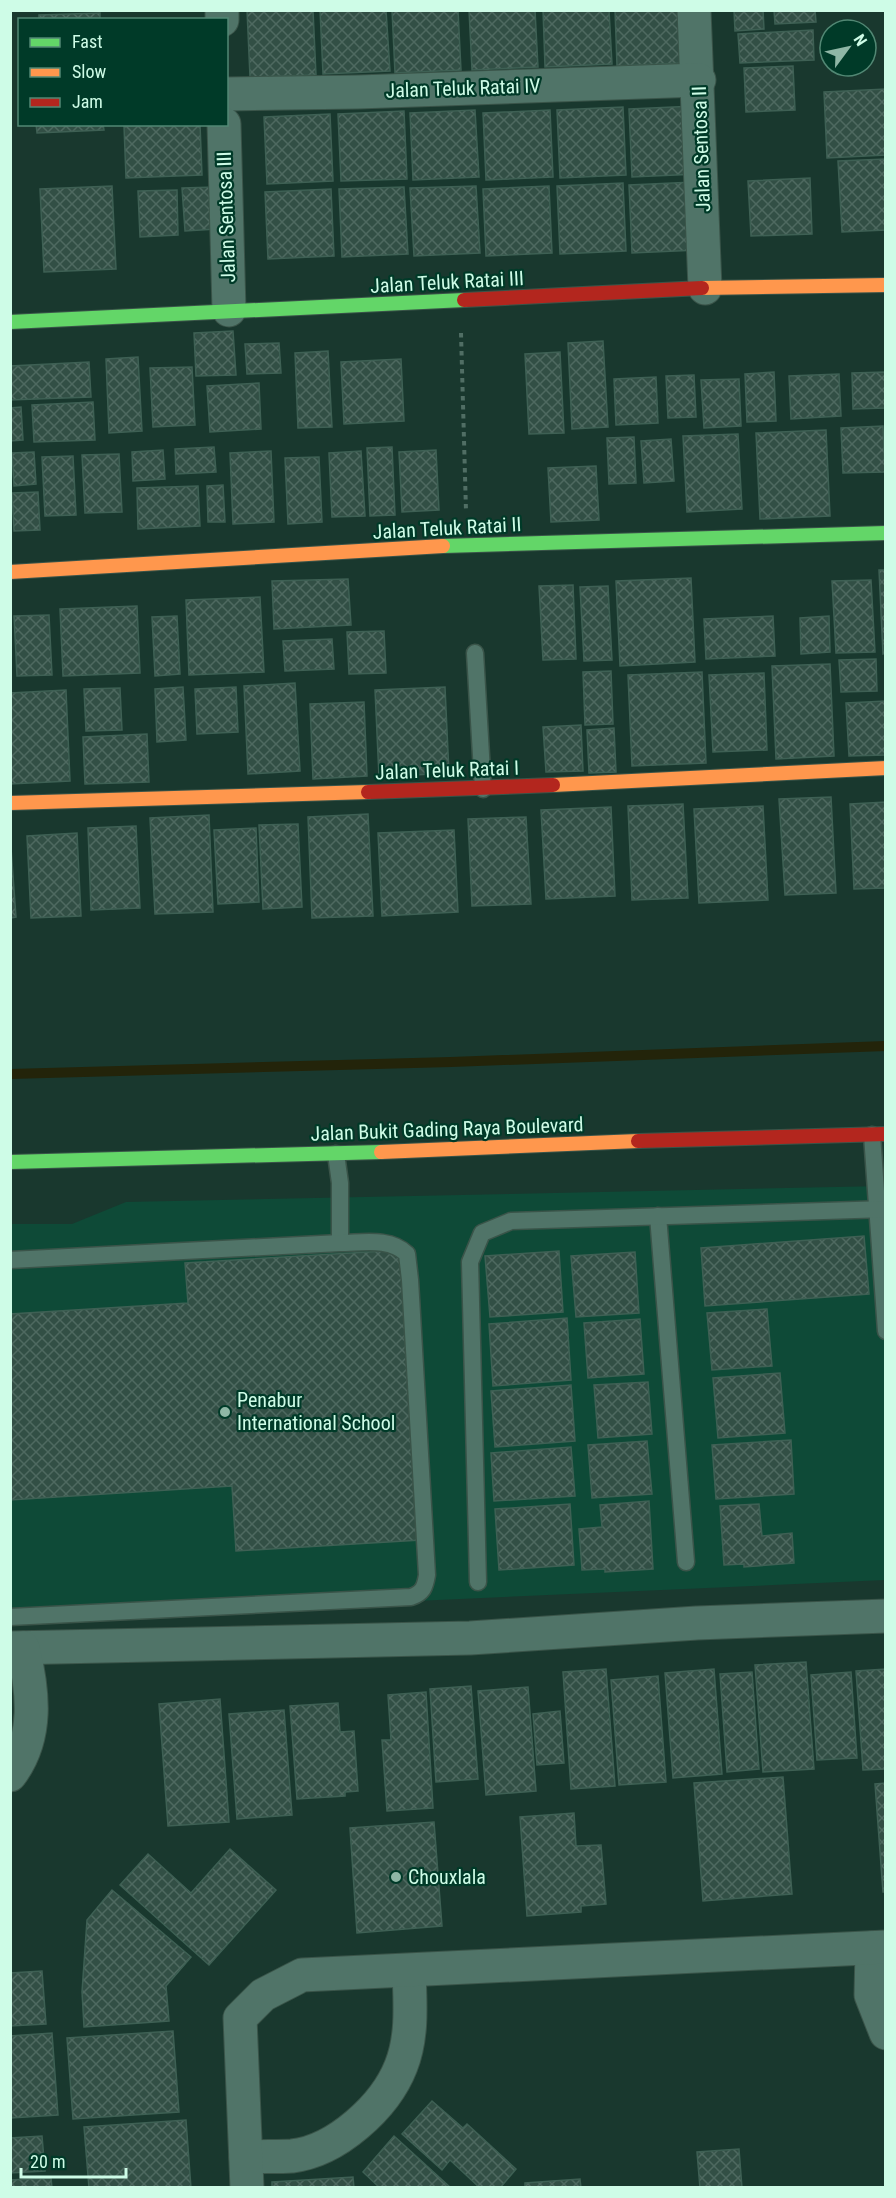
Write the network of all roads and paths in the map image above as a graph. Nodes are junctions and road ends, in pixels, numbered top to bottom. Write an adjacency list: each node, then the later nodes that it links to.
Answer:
1 (694, 10): 2 (street, Jalan Sentosa II)
2 (699, 80): 3 (street, Jalan Teluk Ratai IV); 6 (street, Jalan Sentosa II)
3 (228, 94)
4 (224, 126): 8 (street, Jalan Sentosa III)
5 (885, 285): 6 (street, Jalan Teluk Ratai III)
6 (705, 288): 7 (street, Jalan Teluk Ratai III)
7 (460, 300): 8 (street, Jalan Teluk Ratai III); 11 (path)
8 (229, 310): 9 (street, Jalan Teluk Ratai III)
9 (10, 322)
10 (885, 533): 11 (street, Jalan Teluk Ratai II)
11 (467, 545): 12 (street, Jalan Teluk Ratai II)
12 (10, 572)
13 (475, 653): 15 (lane)
14 (885, 768): 15 (street, Jalan Teluk Ratai I)
15 (483, 789): 16 (street, Jalan Teluk Ratai I)
16 (10, 803)
17 (879, 1134): 18 (street, Jalan Bukit Gading Raya Boulevard); 20 (lane)
18 (336, 1154): 19 (street, Jalan Bukit Gading Raya Boulevard); 22 (lane)
19 (10, 1162)
20 (881, 1210): 21 (lane); 24 (lane)
21 (658, 1216): 25 (lane); 26 (lane)
22 (340, 1243): 23 (lane); 28 (lane)
23 (10, 1260)
24 (885, 1330)
25 (686, 1562)
26 (478, 1582)
27 (885, 1616): 29 (street)
28 (10, 1617)
29 (17, 1648): 30 (street)
30 (10, 1775)
31 (879, 1947): 32 (street); 33 (street)
32 (409, 1971): 34 (street); 34 (street)
33 (885, 2033)
34 (247, 2172)

